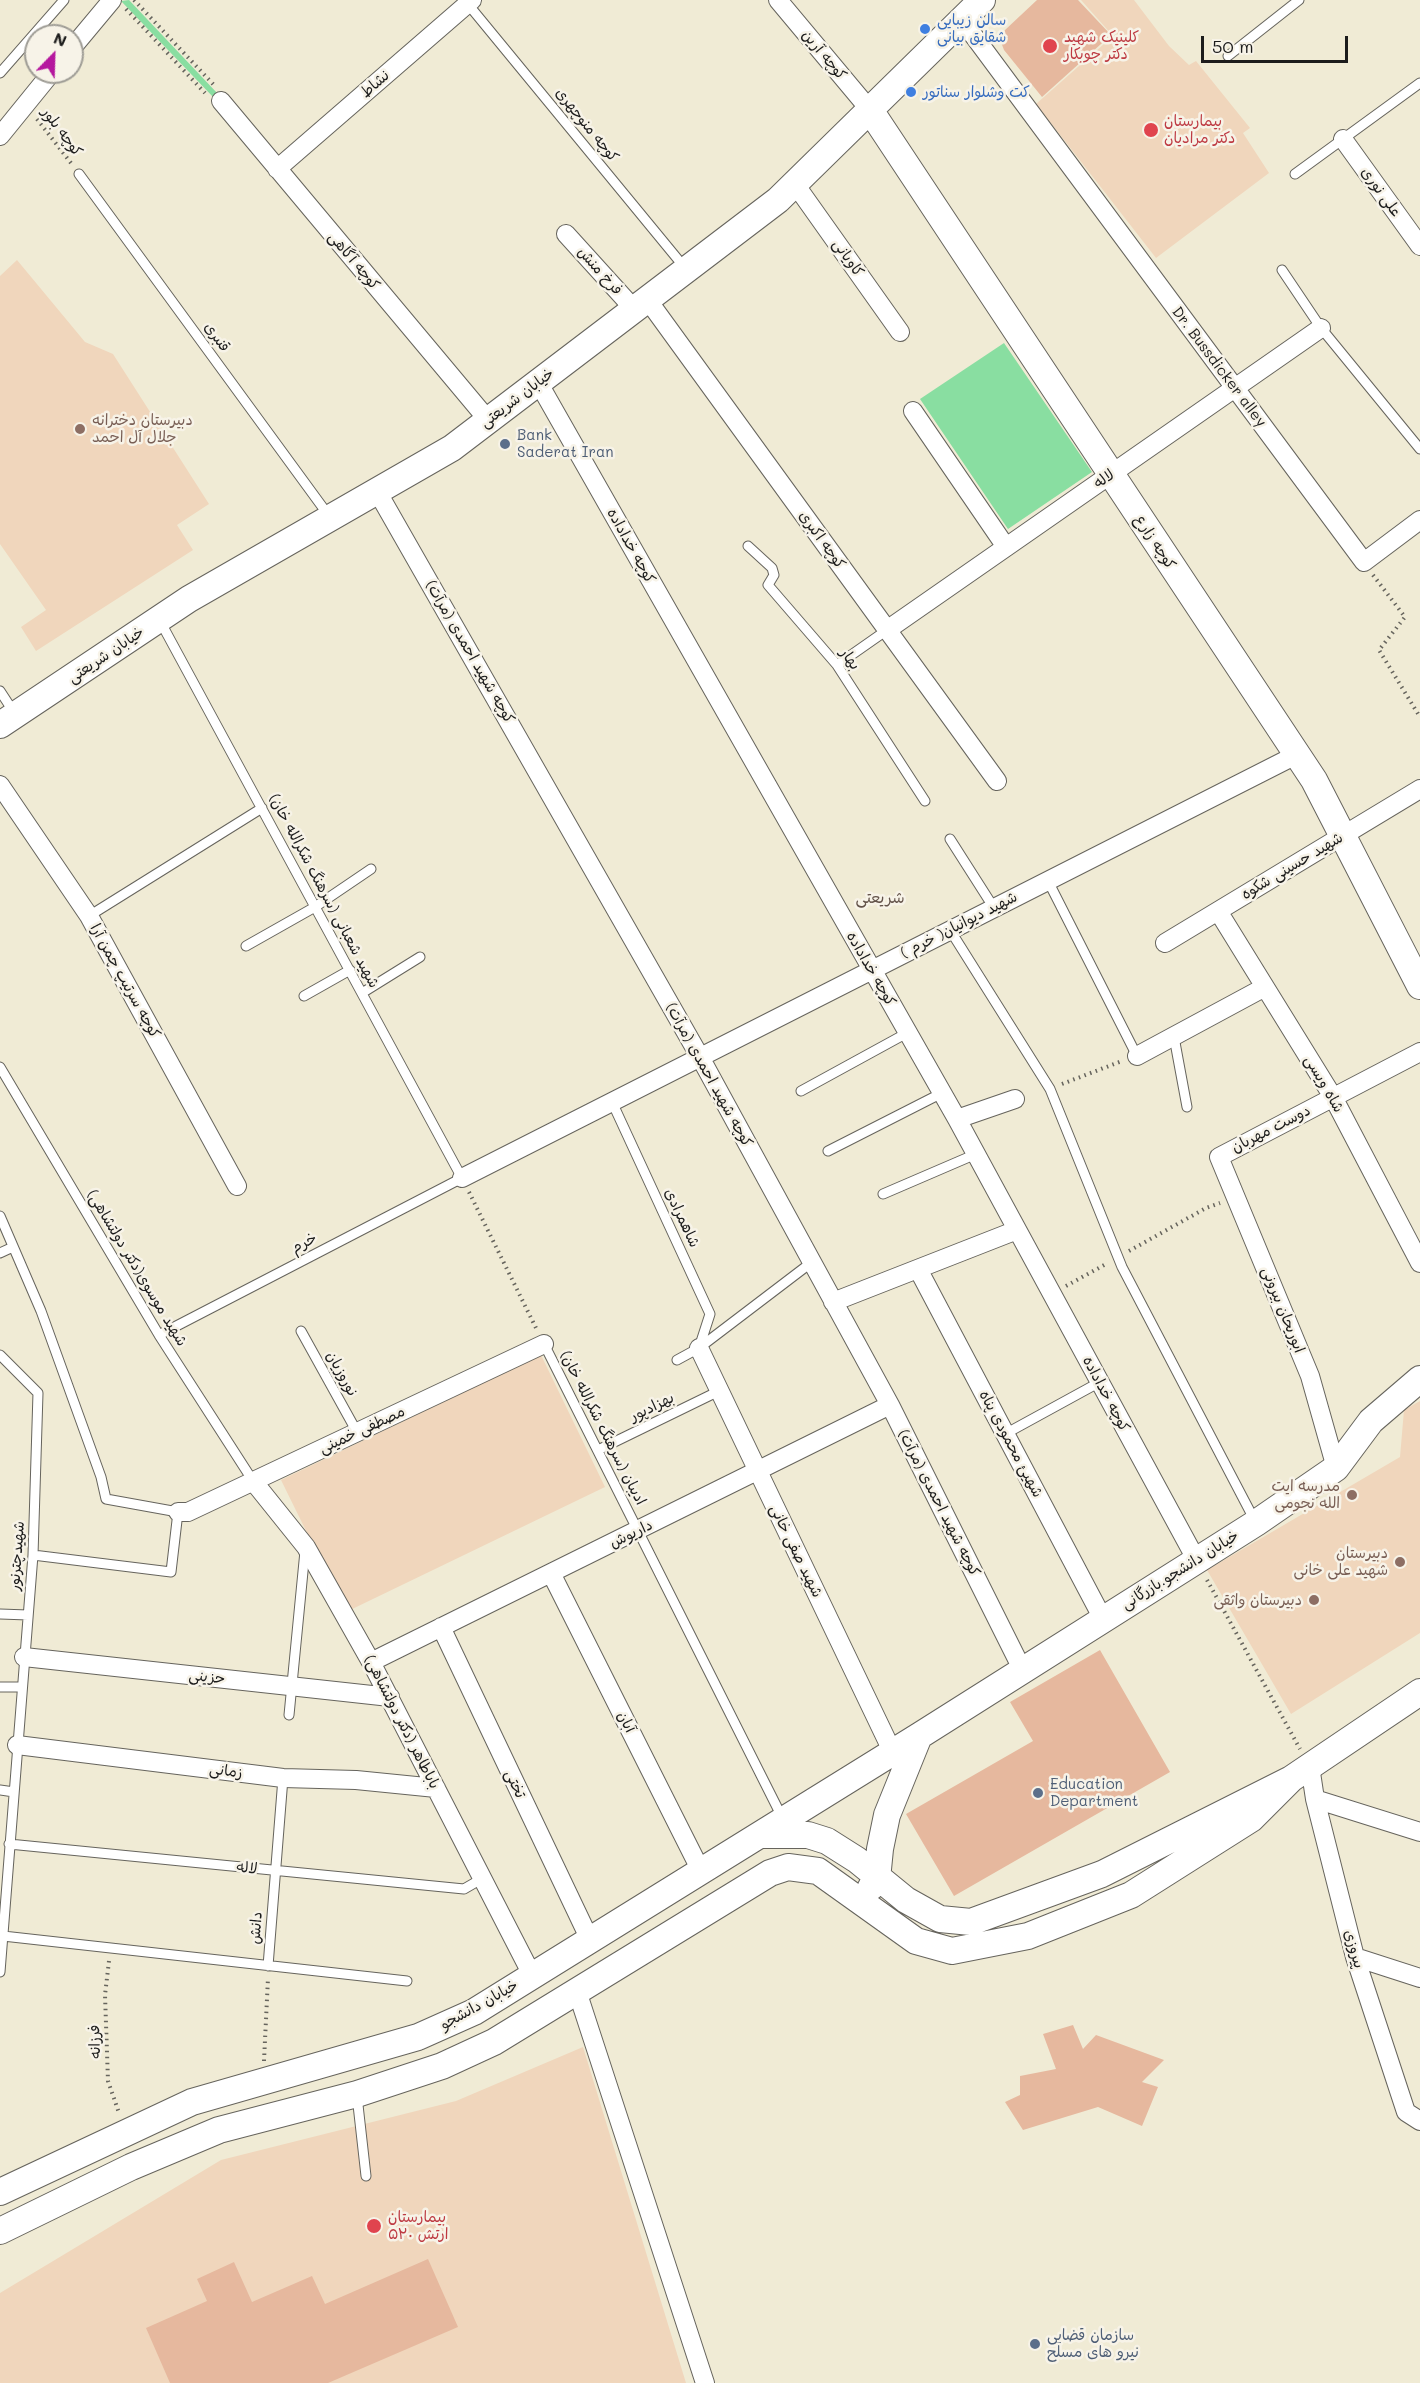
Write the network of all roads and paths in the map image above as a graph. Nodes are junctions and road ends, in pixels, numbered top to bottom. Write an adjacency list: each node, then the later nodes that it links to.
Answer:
1 (63, 0): 11 (lane)
2 (134, 0): 14 (path)
3 (778, 0): 16 (street, کوچه آرین)
4 (982, 0): 8 (main road, خیابان شریعتی)
5 (1299, 0): 10 (lane)
6 (468, 1): 19 (street, نشاط); 25 (lane, کوچه منوچهری)
7 (118, 4): 9 (street); 14 (path)
8 (962, 20): 16 (main road, خیابان شریعتی); 31 (street, Dr. Bussdicker alley)
9 (84, 37)
10 (1228, 56)
11 (0, 73)
12 (1420, 83): 18 (lane)
13 (42, 84): 15 (street)
14 (221, 101): 19 (street, کوچه آگاهی)
15 (26, 104): 17 (street); 20 (path, کوچه بلور)
16 (870, 110): 22 (main road, خیابان شریعتی); 35 (main road, کوچه زارع)
17 (0, 136)
18 (1343, 139): 21 (lane); 24 (street, علی نوری)
19 (277, 169): 33 (street, کوچه آگاهی)
20 (79, 174): 37 (lane, قنبری)
21 (1295, 174)
22 (795, 184): 25 (main road, خیابان شریعتی); 29 (street, کاویانی)
23 (566, 234): 27 (street, فرخ منش)
24 (1420, 246)
25 (686, 269): 27 (main road, خیابان شریعتی)
26 (1282, 270): 28 (lane)
27 (640, 304): 30 (main road, خیابان شریعتی); 43 (street, کوچه اکبری)
28 (1322, 328): 31 (street, لاله); 34 (lane)
29 (900, 332)
30 (538, 382): 33 (main road, خیابان شریعتی); 67 (street, کوچه خداداده)
31 (1235, 388): 35 (street, لاله); 41 (street, Dr. Bussdicker alley)
32 (913, 411): 40 (street)
33 (488, 420): 36 (main road, خیابان شریعتی)
34 (1420, 449)
35 (1111, 474): 40 (street, لاله); 48 (main road, کوچه زارع)
36 (377, 491): 37 (main road, خیابان شریعتی); 76 (street, کوچه شهید احمدی (مرآت))
37 (330, 517): 42 (main road, خیابان شریعتی)
38 (1420, 520): 41 (street)
39 (748, 546): 44 (lane, بهار)
40 (1006, 547): 43 (street, لاله)
41 (1364, 562): 46 (path)
42 (159, 619): 47 (main road, خیابان شریعتی); 53 (lane, شهید شعبانی (سرهنگ شکرالله خان))
43 (887, 630): 44 (lane); 49 (street, کوچه اکبری)
44 (837, 664): 52 (lane, بهار)
45 (0, 691): 47 (lane)
46 (1420, 717)
47 (8, 720)
48 (1296, 755): 54 (main road, کوچه زارع); 57 (street, شهید دیوانیان( خرم ))
49 (997, 781)
50 (0, 786): 61 (street, کوچه سرتیپ چمن آرا)
51 (1420, 789): 54 (street, شهید حسینی شکوه)
52 (925, 801)
53 (262, 808): 58 (lane, شهید شعبانی (سرهنگ شکرالله خان)); 61 (lane)
54 (1343, 836): 60 (street, شهید حسینی شکوه); 68 (main road, کوچه زارع)
55 (950, 839): 59 (lane)
56 (371, 869): 58 (lane)
57 (1048, 880): 59 (street, شهید دیوانیان( خرم )); 75 (lane)
58 (315, 907): 64 (lane); 66 (lane, شهید شعبانی (سرهنگ شکرالله خان))
59 (994, 908): 62 (street, شهید دیوانیان( خرم ))
60 (1218, 911): 63 (street, شهید حسینی شکوه); 69 (street, شاه ویسی)
61 (89, 916): 90 (street, کوچه سرتیپ چمن آرا)
62 (950, 930): 67 (street, شهید دیوانیان( خرم )); 78 (lane)
63 (1165, 943)
64 (246, 946)
65 (420, 957): 70 (lane)
66 (350, 970): 70 (lane, شهید شعبانی (سرهنگ شکرالله خان)); 71 (lane)
67 (871, 970): 72 (street, کوچه خداداده); 76 (street, شهید دیوانیان( خرم ))
68 (1420, 986)
69 (1265, 987): 73 (street); 81 (street, شاه ویسی)
70 (362, 993): 89 (lane, شهید شعبانی (سرهنگ شکرالله خان))
71 (304, 996)
72 (907, 1033): 79 (lane); 80 (street, کوچه خداداده)
73 (1174, 1037): 75 (street); 84 (lane)
74 (1420, 1052): 81 (street, دوست مهربان)
75 (1137, 1056): 78 (path)
76 (700, 1057): 83 (street, شهید دیوانیان( خرم )); 98 (street, کوچه شهید احمدی (مرآت))
77 (0, 1067): 104 (lane, شهید موسوی(دکتر دولتشاهی))
78 (1050, 1089): 97 (lane)
79 (801, 1091)
80 (942, 1093): 85 (street, کوچه خداداده); 86 (lane)
81 (1333, 1097): 88 (street, دوست مهربان); 99 (street, شاه ویسی)
82 (1015, 1099): 85 (street)
83 (612, 1102): 89 (street, شهید دیوانیان( خرم )); 106 (lane, شاهمرادی)
84 (1187, 1107)
85 (957, 1119): 87 (street, کوچه خداداده)
86 (828, 1152)
87 (976, 1154): 91 (lane); 94 (street, کوچه خداداده)
88 (1219, 1157): 92 (street, ابوریحان بیرونی)
89 (462, 1178): 104 (lane, خرم); 105 (path, ادیبان (سرهنگ شکرالله خان))
90 (237, 1186)
91 (883, 1194)
92 (1237, 1198): 97 (path); 116 (street, ابوریحان بیرونی)
93 (0, 1215): 95 (lane)
94 (1017, 1230): 100 (street); 101 (street, کوچه خداداده)
95 (13, 1247): 96 (lane); 119 (lane)
96 (0, 1253)
97 (1118, 1257): 101 (path); 120 (lane)
98 (812, 1262): 102 (street, کوچه شهید احمدی (مرآت)); 106 (lane)
99 (1420, 1263)
100 (918, 1269): 102 (street); 114 (street, شهیئ محمودی پناه)
101 (1052, 1294): 110 (street, کوچه خداداده)
102 (833, 1302): 112 (street, کوچه شهید احمدی (مرآت))
103 (301, 1331): 113 (lane, نوروزیان)
104 (159, 1335): 118 (lane, شهید موسوی(دکتر دولتشاهی))
105 (544, 1344): 113 (street, مصطفی خمینی); 115 (lane, ادیبان (سرهنگ شکرالله خان))
106 (699, 1348): 108 (lane); 111 (street, شهید صفی خانی)
107 (0, 1355): 123 (lane, شهیدچترنور)
108 (677, 1360)
109 (1420, 1379): 116 (main road, خیابان دانشجو.بازرگانی)
110 (1100, 1382): 114 (lane); 124 (street, کوچه خداداده)
111 (719, 1391): 115 (lane, بهزادپور); 117 (street, شهید صفی خانی)
112 (890, 1405): 117 (street, داریوش); 132 (street, کوچه شهید احمدی (مرآت))
113 (357, 1432): 118 (street, مصطفی خمینی)
114 (1005, 1434): 128 (street, شهیئ محمودی پناه)
115 (597, 1450): 121 (lane, ادیبان (سرهنگ شکرالله خان))
116 (1336, 1468): 120 (main road, خیابان دانشجو.بازرگانی)
117 (758, 1471): 121 (street, داریوش); 141 (street, شهید صفی خانی)
118 (253, 1481): 119 (street, مصطفی خمینی); 122 (street, باباطاهر (دکتر دولتشاهی))
119 (178, 1512): 123 (lane)
120 (1256, 1523): 124 (main road, خیابان دانشجو.بازرگانی)
121 (638, 1530): 125 (street, داریوش); 148 (lane, ادیبان (سرهنگ شکرالله خان))
122 (306, 1547): 131 (street, باباطاهر (دکتر دولتشاهی)); 133 (lane)
123 (33, 1555): 127 (lane, شهیدچترنور)
124 (1197, 1561): 128 (main road, خیابان دانشجو.بازرگانی); 142 (path)
125 (551, 1573): 129 (street, داریوش); 153 (street, آبان)
126 (0, 1614): 127 (lane)
127 (28, 1615): 130 (lane, شهیدچترنور)
128 (1103, 1619): 132 (main road, خیابان دانشجو.بازرگانی)
129 (441, 1627): 131 (street, داریوش); 159 (street, تختی)
130 (24, 1657): 133 (street, حزینی); 135 (lane, شهیدچترنور)
131 (371, 1662): 137 (street, باباطاهر (دکتر دولتشاهی))
132 (1022, 1670): 139 (main road, خیابان دانشجو.بازرگانی)
133 (292, 1686): 137 (street, حزینی); 138 (lane)
134 (0, 1687): 135 (lane)
135 (21, 1687): 140 (lane, شهیدچترنور)
136 (1420, 1692): 142 (main road)
137 (390, 1697): 144 (street, باباطاهر (دکتر دولتشاهی))
138 (289, 1715)
139 (919, 1736): 141 (main road, خیابان دانشجو); 156 (main road)
140 (17, 1745): 143 (street, زمانی); 146 (lane, شهیدچترنور)
141 (893, 1753): 148 (main road, خیابان دانشجو)
142 (1300, 1773): 147 (street, پیروزی); 156 (main road); 157 (main road)
143 (283, 1778): 144 (street, زمانی); 152 (lane, دانش)
144 (436, 1788): 155 (street, باباطاهر (دکتر دولتشاهی))
145 (0, 1790): 146 (lane)
146 (14, 1792): 151 (lane, شهیدچترنور)
147 (1315, 1799): 149 (street); 161 (street, پیروزی)
148 (784, 1820): 150 (main road, خیابان دانشجو)
149 (1420, 1832)
150 (760, 1835): 153 (main road, خیابان دانشجو); 156 (main road)
151 (9, 1844): 152 (lane, لاله); 154 (lane, شهیدچترنور)
152 (274, 1870): 155 (lane, لاله); 162 (lane, دانش)
153 (701, 1871): 159 (main road, خیابان دانشجو)
154 (3, 1877): 158 (lane, شهیدچترنور)
155 (483, 1878): 164 (street, باباطاهر (دکتر دولتشاهی))
156 (877, 1879): 157 (main road)
157 (859, 1902): 167 (main road)
158 (3, 1936): 160 (lane); 163 (lane, شهیدچترنور)
159 (590, 1940): 164 (main road, خیابان دانشجو)
160 (110, 1948): 162 (lane); 171 (path, فرزانه)
161 (1355, 1957): 165 (street); 170 (street, پیروزی)
162 (268, 1966): 166 (lane); 168 (path, دانش)
163 (0, 1972)
164 (532, 1975): 168 (main road, خیابان دانشجو)
165 (1420, 1978)
166 (407, 1981)
167 (577, 1991): 169 (main road); 175 (street)
168 (263, 2081): 171 (main road, خیابان دانشجو)
169 (357, 2094): 172 (lane); 174 (main road)
170 (1420, 2121)
171 (126, 2132): 173 (main road, خیابان دانشجو)
172 (366, 2176)
173 (0, 2192)
174 (0, 2231)
175 (705, 2383)

